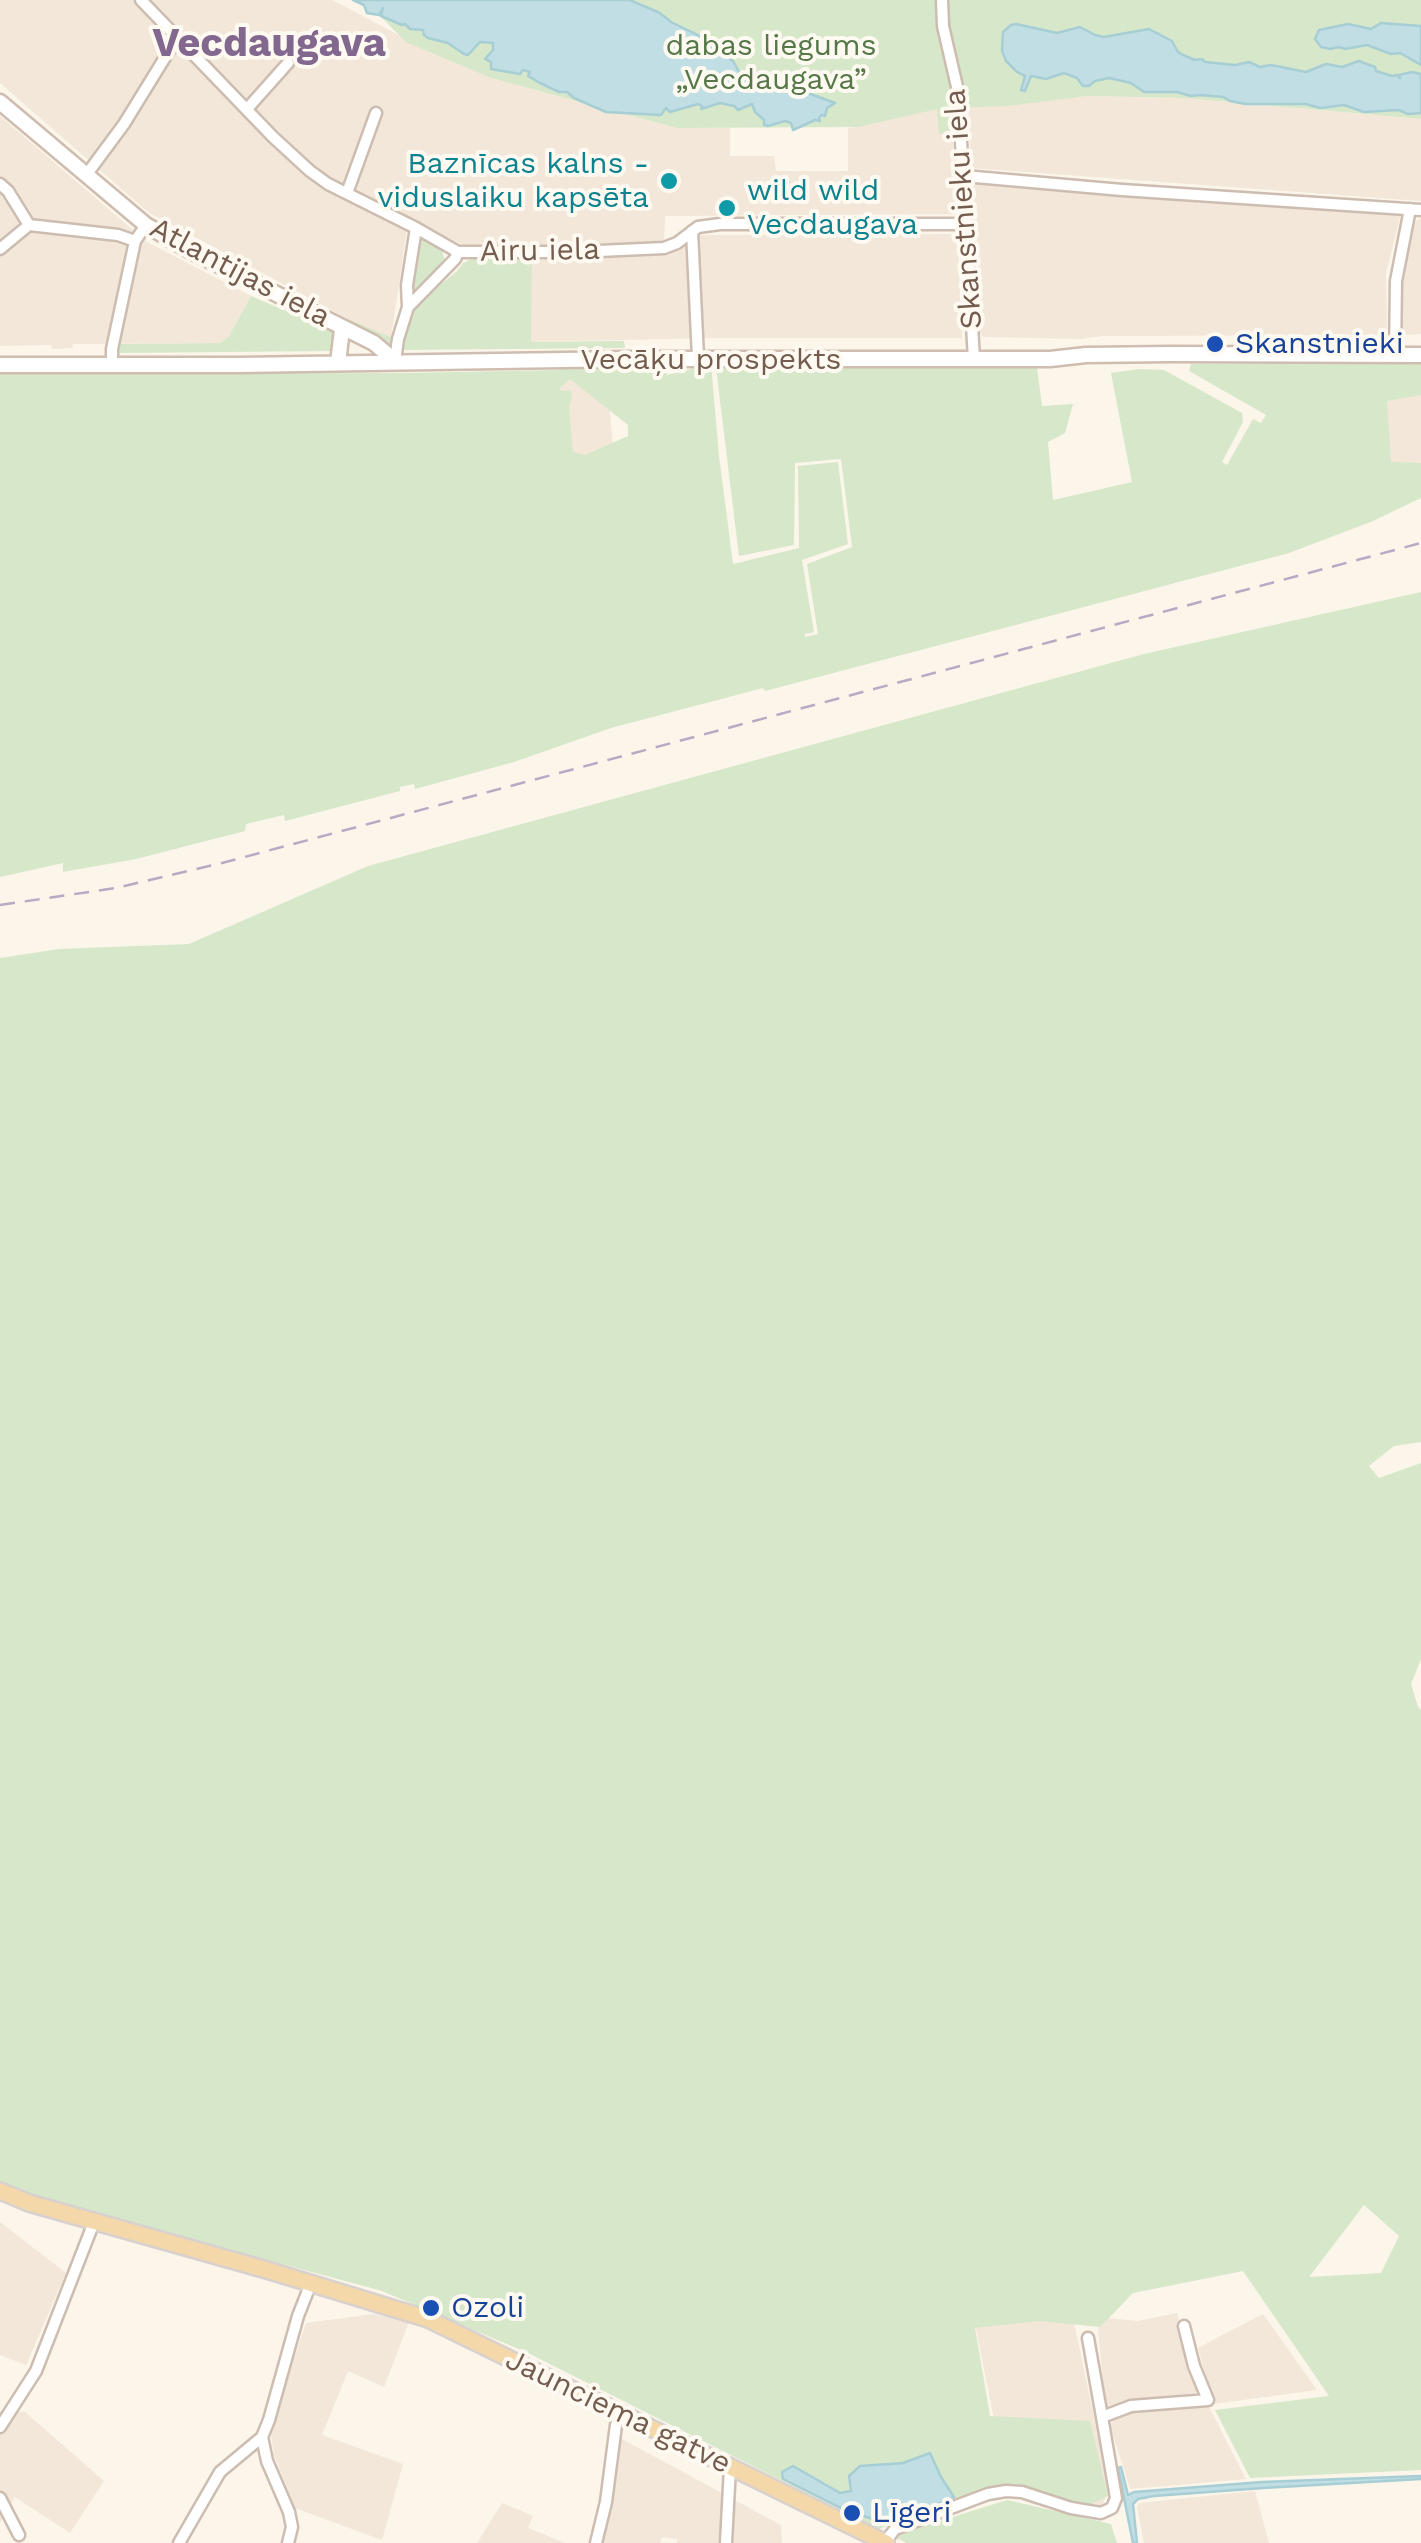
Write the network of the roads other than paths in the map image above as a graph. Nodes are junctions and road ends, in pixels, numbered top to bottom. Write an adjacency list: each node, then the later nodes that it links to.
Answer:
1 (141, 0): 3 (street, Airu iela)
2 (942, 0): 9 (street, Skanstnieku iela)
3 (178, 38): 6 (street, Airu iela); 8 (street)
4 (288, 63): 6 (street)
5 (0, 102): 8 (main road, Atlantijas iela)
6 (247, 110): 11 (street, Airu iela)
7 (376, 114): 11 (street)
8 (86, 174): 14 (main road, Atlantijas iela)
9 (964, 176): 12 (street); 15 (street, Skanstnieku iela)
10 (0, 184): 13 (street)
11 (346, 193): 16 (street, Airu iela)
12 (1415, 209): 24 (street)
13 (29, 224): 18 (street); 19 (street)
14 (146, 224): 18 (street); 22 (main road, Atlantijas iela)
15 (966, 224): 17 (street, Airu iela); 27 (street, Skanstnieku iela)
16 (416, 228): 20 (street, Airu iela); 21 (street)
17 (692, 231): 20 (street, Airu iela); 26 (street)
18 (135, 241): 30 (street)
19 (0, 248)
20 (458, 252): 21 (street)
21 (408, 307): 25 (street)
22 (342, 328): 25 (main road, Atlantijas iela); 28 (main road, Atlantijas iela)
23 (1421, 354): 24 (main road, Vecāķu prospekts)
24 (1395, 355): 27 (main road, Vecāķu prospekts)
25 (390, 357): 26 (main road, Vecāķu prospekts); 28 (main road, Vecāķu prospekts)
26 (698, 358): 27 (main road, Vecāķu prospekts)
27 (974, 359)
28 (338, 363): 30 (main road, Vecāķu prospekts)
29 (0, 364): 30 (main road, Vecāķu prospekts)
30 (112, 364)
31 (0, 2191): 32 (main road, Jaunciema gatve)
32 (94, 2222): 33 (main road, Jaunciema gatve); 38 (street)
33 (311, 2283): 36 (main road, Jaunciema gatve); 39 (street)
34 (1184, 2326): 37 (street)
35 (1088, 2338): 37 (street)
36 (622, 2413): 40 (main road, Jaunciema gatve); 45 (street)
37 (1102, 2417): 47 (street)
38 (0, 2427)
39 (262, 2436): 43 (street); 44 (street)
40 (730, 2466): 46 (street); 47 (main road, Jaunciema gatve)
41 (0, 2498): 42 (street)
42 (18, 2535)
43 (180, 2543)
44 (288, 2543)
45 (596, 2543)
46 (726, 2543)
47 (886, 2543)

